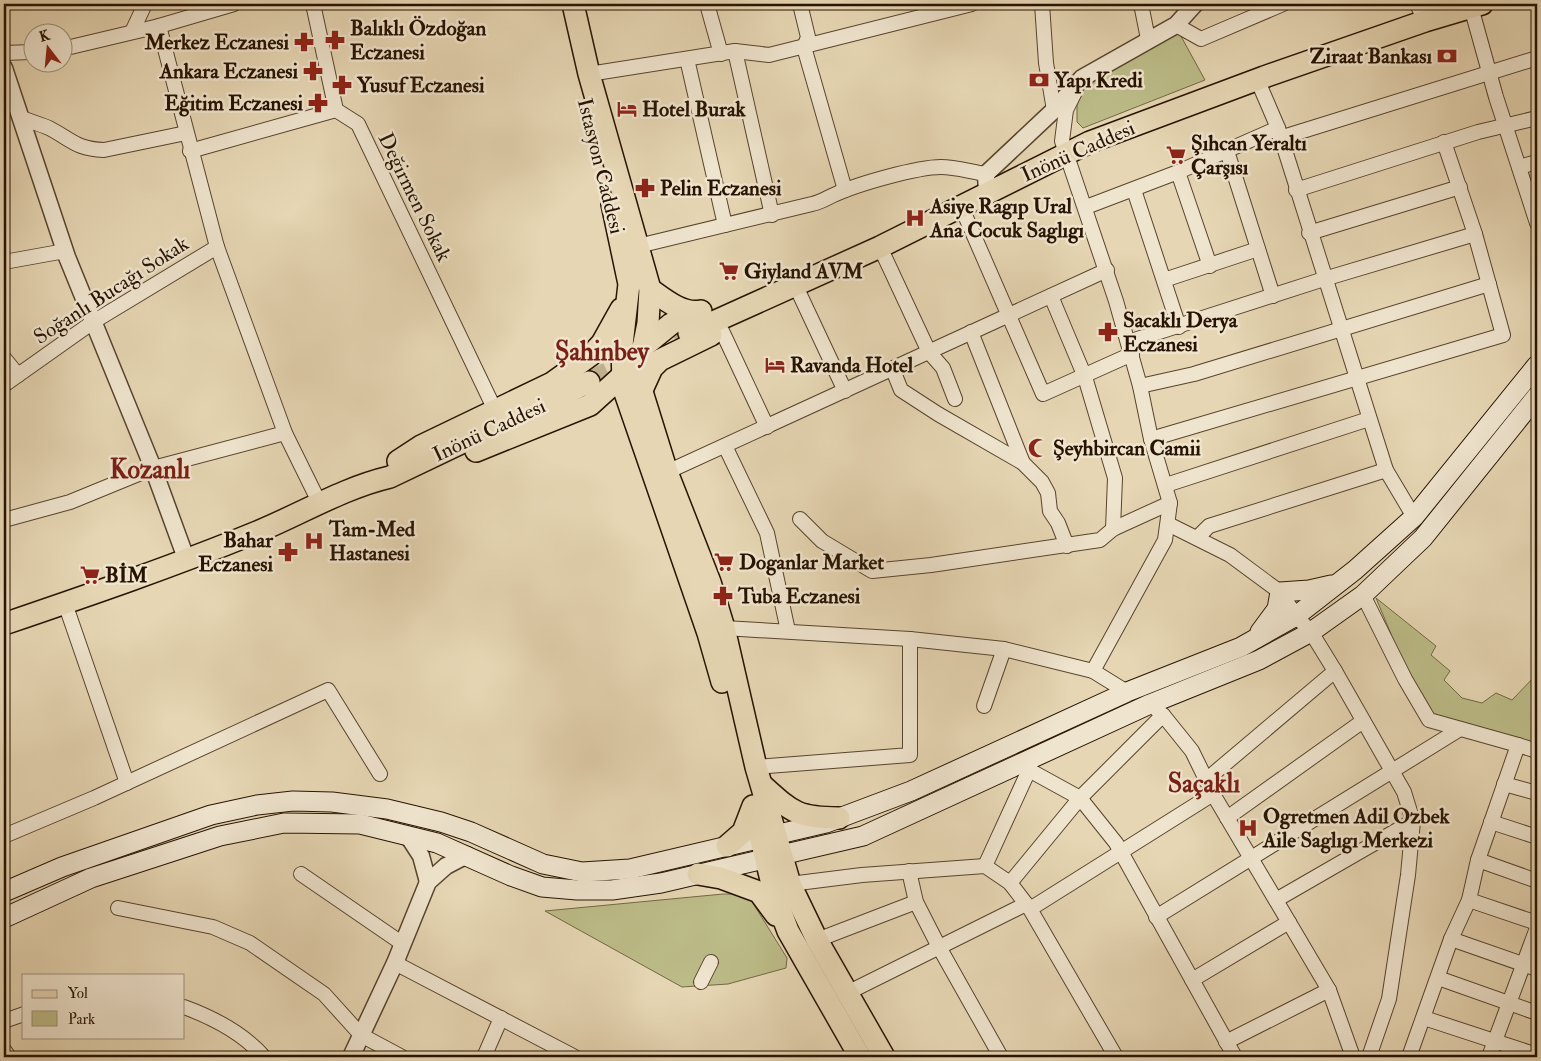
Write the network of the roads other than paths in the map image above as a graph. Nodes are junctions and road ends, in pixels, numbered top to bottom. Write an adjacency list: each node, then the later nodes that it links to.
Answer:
1 (145, 4): 17 (street)
2 (234, 4): 16 (street)
3 (313, 4): 32 (street)
4 (557, 4): 73 (main road, Istasyon Caddesi)
5 (573, 4): 29 (main road)
6 (707, 4): 24 (street)
7 (800, 4): 20 (street)
8 (972, 4): 20 (street)
9 (1042, 4): 33 (street)
10 (1141, 4): 18 (street)
11 (1195, 4): 15 (street)
12 (1283, 4): 15 (street)
13 (1476, 5): 14 (main road, Inönü Caddesi); 28 (street)
14 (1421, 12): 31 (main road, Inönü Caddesi)
15 (1176, 25): 18 (street)
16 (160, 26): 17 (street); 38 (street)
17 (132, 32): 19 (street)
18 (1148, 39): 30 (street)
19 (72, 47)
20 (804, 47): 21 (street); 48 (street)
21 (735, 51): 24 (street); 53 (street)
22 (22, 52): 23 (street)
23 (4, 53)
24 (721, 54): 26 (street)
25 (1537, 58): 28 (street)
26 (687, 59): 29 (street); 55 (street)
27 (4, 68): 34 (street)
28 (1489, 72): 36 (street); 37 (street)
29 (589, 74): 58 (main road)
30 (1082, 78): 33 (street); 42 (street)
31 (1257, 80): 37 (street); 42 (main road, Inönü Caddesi)
32 (336, 110): 40 (street); 100 (street, Değirmen Sokak)
33 (1054, 110): 46 (street)
34 (22, 118): 38 (street); 62 (street)
35 (1537, 118): 36 (street)
36 (1506, 126): 39 (street); 44 (street)
37 (1279, 133): 41 (street); 50 (street)
38 (186, 134): 40 (street)
39 (1444, 142): 47 (street); 50 (street)
40 (190, 151): 59 (street)
41 (1227, 151): 45 (street); 61 (street)
42 (1067, 152): 46 (main road, Inönü Caddesi); 52 (street)
43 (1537, 162): 44 (street)
44 (1519, 166): 54 (street)
45 (1178, 172): 49 (street); 64 (street)
46 (986, 184): 48 (street); 51 (main road, Inönü Caddesi)
47 (1460, 187): 56 (street); 57 (street)
48 (845, 190): 53 (street)
49 (1134, 190): 52 (street); 67 (street)
50 (1296, 190): 56 (street)
51 (961, 206): 60 (main road, Inönü Caddesi); 75 (street)
52 (1086, 207): 65 (street)
53 (772, 215): 55 (street)
54 (1536, 219)
55 (725, 224): 58 (street)
56 (1310, 233): 66 (street)
57 (1475, 234): 66 (street); 68 (street)
58 (638, 246): 69 (main road)
59 (217, 247): 76 (street, Soğanlı Bucağı Sokak); 104 (street)
60 (880, 247): 70 (main road); 74 (main road); 81 (main road, Inönü Caddesi); 84 (street)
61 (1258, 249): 64 (street); 72 (street)
62 (65, 251): 63 (street); 76 (street)
63 (4, 262)
64 (1210, 266): 67 (street)
65 (1107, 270): 71 (street); 83 (street)
66 (1324, 279): 72 (street); 78 (street)
67 (1164, 280): 77 (street)
68 (1489, 284): 78 (street); 91 (street)
69 (650, 289): 74 (main road); 82 (main road)
70 (800, 295): 79 (main road); 96 (street)
71 (1050, 296): 75 (street); 90 (street)
72 (1273, 296): 77 (street)
73 (626, 300): 89 (main road, Istasyon Caddesi); 100 (main road)
74 (694, 312): 82 (main road)
75 (1009, 315): 80 (street); 90 (street)
76 (94, 322): 88 (street, Soğanlı Bucağı Sokak); 108 (street)
77 (1179, 326): 83 (street)
78 (1341, 328): 91 (street); 94 (street)
79 (722, 331): 95 (main road); 103 (street)
80 (971, 332): 84 (street); 107 (street)
81 (689, 333)
82 (644, 346): 89 (main road); 95 (main road)
83 (1130, 348): 90 (street); 94 (street)
84 (929, 352): 87 (street); 98 (street)
85 (4, 358): 88 (street)
86 (1537, 366): 115 (main road)
87 (892, 370): 96 (street); 107 (street)
88 (18, 375): 93 (street, Soğanlı Bucağı Sokak)
89 (622, 376): 99 (main road); 101 (main road, Istasyon Caddesi)
90 (1085, 377): 119 (street)
91 (1356, 379): 102 (street); 105 (street)
92 (589, 382): 111 (main road, Inönü Caddesi)
93 (4, 385)
94 (1140, 386): 105 (street)
95 (642, 391): 110 (main road)
96 (845, 391): 103 (street)
97 (1537, 396): 125 (main road)
98 (955, 399)
99 (590, 404): 101 (main road); 111 (main road)
100 (495, 410): 111 (main road)
101 (632, 418): 130 (main road, Istasyon Caddesi)
102 (1369, 419): 109 (street); 112 (street)
103 (767, 427): 106 (street)
104 (285, 433): 108 (street); 114 (street)
105 (1151, 439): 112 (street)
106 (725, 446): 110 (street); 129 (street)
107 (1023, 463): 121 (street)
108 (153, 468): 117 (street); 122 (street)
109 (1386, 470): 115 (street); 120 (street)
110 (667, 472): 130 (main road)
111 (377, 483): 114 (main road); 126 (main road)
112 (1166, 485): 113 (street)
113 (1170, 503): 118 (street); 119 (street)
114 (320, 504): 122 (main road)
115 (1414, 518): 123 (main road)
116 (800, 519): 121 (street)
117 (4, 520)
118 (1168, 524): 120 (street); 136 (street)
119 (1114, 529): 121 (street)
120 (1197, 538): 124 (street)
121 (1067, 546)
122 (186, 561): 128 (main road)
123 (1337, 584): 124 (main road); 127 (main road)
124 (1280, 592): 127 (street); 134 (main road)
125 (1363, 595): 132 (main road); 142 (street)
126 (68, 612): 131 (main road); 150 (street)
127 (1296, 616): 132 (street); 134 (main road)
128 (4, 624)
129 (788, 630): 130 (street); 133 (street)
130 (716, 631): 148 (main road); 155 (main road)
131 (4, 632)
132 (1310, 632): 137 (street); 140 (main road)
133 (910, 639): 135 (street); 148 (street)
134 (1253, 640): 138 (main road)
135 (1004, 649): 136 (street); 139 (street)
136 (1093, 671): 138 (street)
137 (1335, 671): 141 (street); 149 (street)
138 (1127, 692): 156 (main road)
139 (984, 706)
140 (1157, 709): 145 (main road); 149 (street); 154 (street)
141 (1363, 721): 146 (street); 157 (street)
142 (1460, 729): 143 (street); 146 (street)
143 (1518, 745): 144 (street); 151 (street)
144 (1537, 751)
145 (1023, 768): 154 (street); 167 (main road); 170 (street)
146 (1392, 771): 158 (street); 168 (street)
147 (380, 774): 150 (street)
148 (759, 776): 156 (main road); 160 (main road)
149 (1206, 780): 153 (street)
150 (127, 783): 161 (street)
151 (1504, 784): 152 (street); 159 (street)
152 (1537, 793)
153 (1213, 794): 157 (street); 165 (street)
154 (1080, 798): 165 (street); 176 (street)
155 (753, 806): 160 (main road); 164 (main road)
156 (839, 818): 160 (main road)
157 (1227, 818): 168 (street)
158 (1413, 821): 179 (street); 227 (street)
159 (1491, 822): 163 (street); 169 (street)
160 (768, 835): 164 (main road); 167 (main road)
161 (4, 836)
162 (408, 836): 166 (main road); 175 (street); 185 (main road)
163 (1537, 837)
164 (728, 846): 178 (main road)
165 (1120, 852): 182 (street); 184 (street)
166 (467, 855): 173 (main road); 175 (street)
167 (774, 855): 173 (main road); 177 (main road); 189 (main road)
168 (1251, 859): 179 (street); 184 (street)
169 (1478, 860): 174 (street); 180 (street)
170 (985, 866): 171 (street); 176 (street)
171 (909, 871): 177 (street); 181 (street)
172 (301, 874): 192 (street)
173 (698, 874): 189 (main road)
174 (1537, 881)
175 (428, 882): 192 (street)
176 (1010, 883): 182 (street)
177 (790, 884): 191 (main road)
178 (4, 892)
179 (1276, 900): 186 (street)
180 (1469, 900): 187 (street); 190 (street)
181 (916, 902): 191 (street); 193 (street)
182 (1028, 906): 193 (street); 224 (street)
183 (118, 908): 209 (street)
184 (1156, 917): 198 (street)
185 (4, 918)
186 (1289, 922): 198 (street); 200 (street)
187 (1537, 923)
188 (1537, 928): 196 (street)
189 (788, 931): 221 (main road)
190 (1451, 939): 196 (street); 197 (street)
191 (817, 940): 201 (main road)
192 (403, 944): 195 (street)
193 (939, 947): 201 (street); 223 (street)
194 (711, 962): 199 (street)
195 (395, 963): 206 (street); 209 (street)
196 (1531, 966): 202 (street)
197 (1438, 978): 202 (street); 207 (street)
198 (1192, 980): 211 (street)
199 (701, 982)
200 (1329, 990): 211 (street); 226 (street)
201 (847, 993): 222 (main road)
202 (1509, 1003): 204 (street); 210 (street)
203 (185, 1007): 216 (street)
204 (1537, 1013)
205 (22, 1015): 208 (street)
206 (501, 1018): 219 (street); 220 (street)
207 (1424, 1018): 210 (street); 214 (street)
208 (4, 1021)
209 (361, 1035): 217 (street); 218 (street)
210 (1495, 1041): 213 (street); 228 (street)
211 (1226, 1042): 225 (street)
212 (4, 1050): 215 (street)
213 (1537, 1055)
214 (1414, 1056)
215 (9, 1057)
216 (264, 1057)
217 (350, 1057)
218 (402, 1057)
219 (484, 1057)
220 (575, 1057)
221 (860, 1057)
222 (884, 1057)
223 (1002, 1057)
224 (1116, 1057)
225 (1234, 1057)
226 (1353, 1057)
227 (1369, 1057)
228 (1489, 1057)

